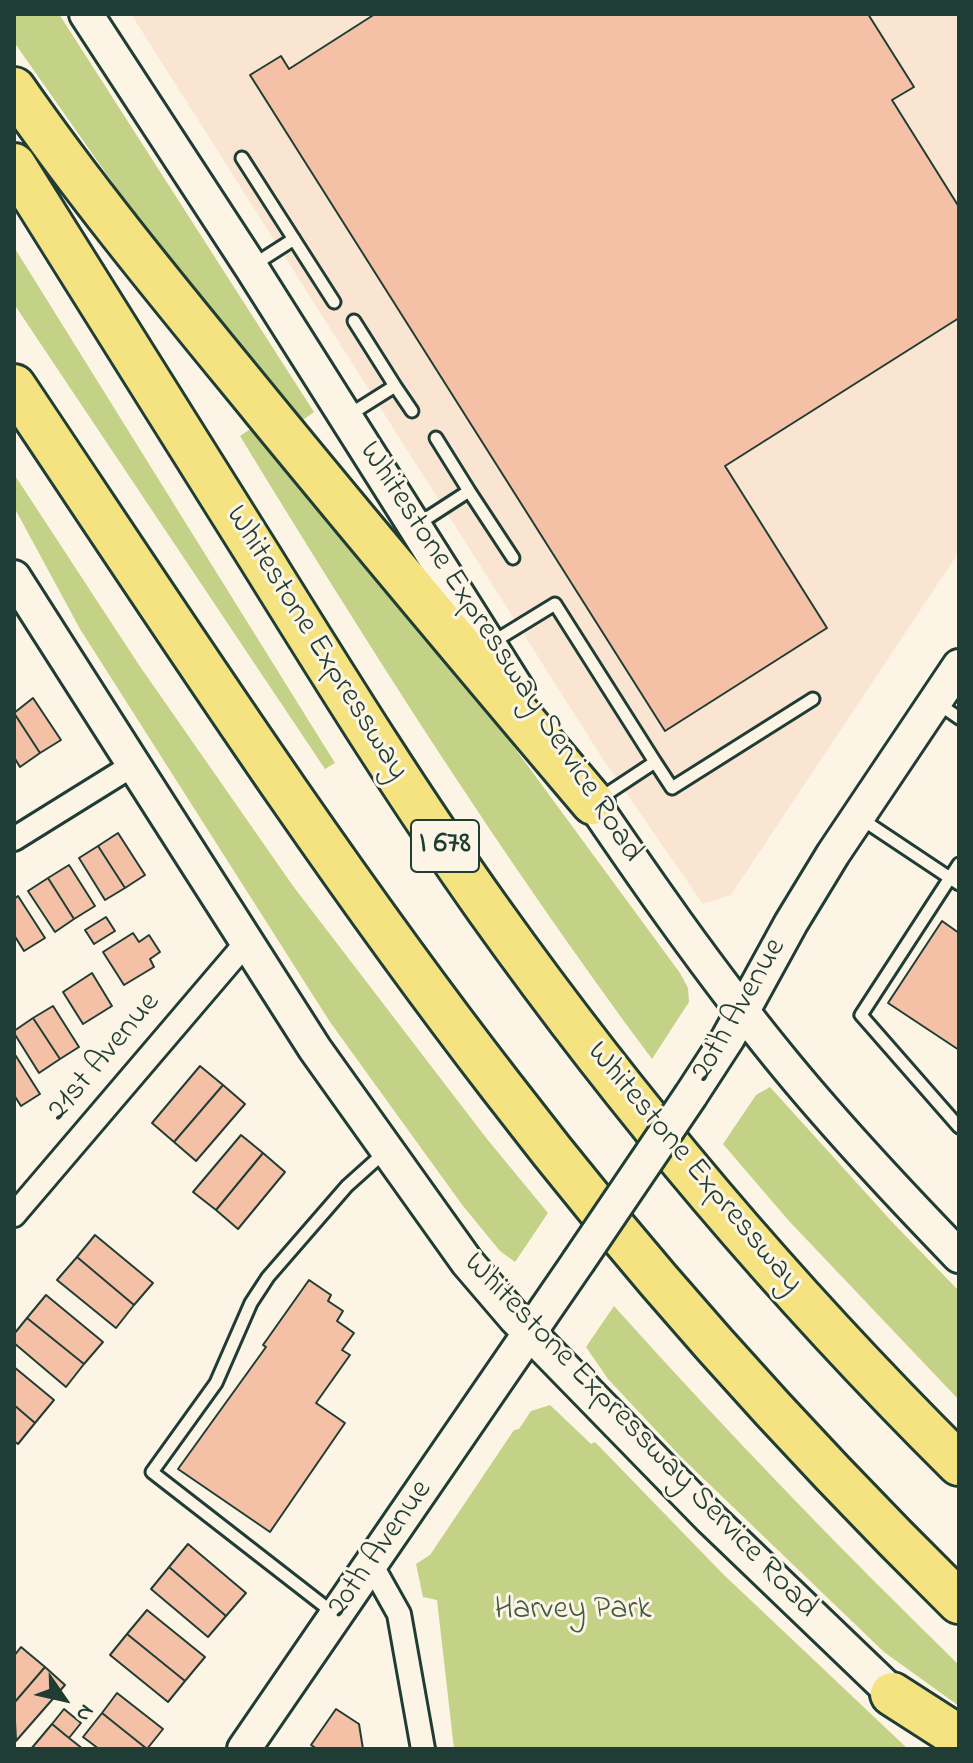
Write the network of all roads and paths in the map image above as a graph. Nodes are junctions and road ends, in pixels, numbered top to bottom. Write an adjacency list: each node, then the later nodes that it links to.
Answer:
1 (86, 14): 6 (main road, Whitestone Expressway Service Road)
2 (14, 89): 24 (highway)
3 (242, 158): 5 (lane)
4 (14, 165): 36 (highway, Whitestone Expressway / I 678)
5 (294, 239): 6 (lane); 7 (lane)
6 (251, 267): 12 (main road, Whitestone Expressway Service Road)
7 (334, 302)
8 (354, 321): 10 (lane)
9 (14, 386): 38 (highway)
10 (395, 386): 11 (lane); 12 (lane)
11 (412, 411)
12 (345, 417): 15 (main road, Whitestone Expressway Service Road)
13 (436, 438): 14 (lane)
14 (469, 491): 15 (lane); 16 (lane)
15 (415, 527): 18 (main road, Whitestone Expressway Service Road)
16 (513, 558)
17 (14, 577): 23 (main road, Whitestone Expressway Service Road)
18 (489, 645): 22 (lane); 24 (main road, Whitestone Expressway Service Road)
19 (959, 666): 21 (main road, 20th Avenue)
20 (813, 699): 22 (lane)
21 (947, 710): 25 (main road, 20th Avenue)
22 (655, 762): 24 (lane)
23 (133, 765): 26 (street); 29 (main road, Whitestone Expressway Service Road)
24 (593, 803): 30 (main road, Whitestone Expressway Service Road)
25 (858, 816): 28 (lane); 30 (main road, 20th Avenue)
26 (14, 839)
27 (959, 864): 28 (lane)
28 (954, 881): 31 (lane)
29 (246, 943): 32 (main road, Whitestone Expressway Service Road); 33 (street, 21st Avenue)
30 (744, 1012): 34 (main road, Whitestone Expressway Service Road); 35 (main road, 20th Avenue, bridge)
31 (959, 1127)
32 (386, 1151): 35 (main road, Whitestone Expressway Service Road); 39 (lane)
33 (14, 1215)
34 (955, 1245)
35 (530, 1333): 37 (main road, 20th Avenue); 40 (main road, Whitestone Expressway Service Road)
36 (959, 1464)
37 (371, 1564): 39 (main road, 20th Avenue); 43 (street)
38 (959, 1602)
39 (336, 1615): 42 (main road, 20th Avenue)
40 (892, 1694): 41 (highway); 44 (main road, Whitestone Expressway Service Road)
41 (959, 1737)
42 (244, 1749)
43 (423, 1749)
44 (952, 1749)

